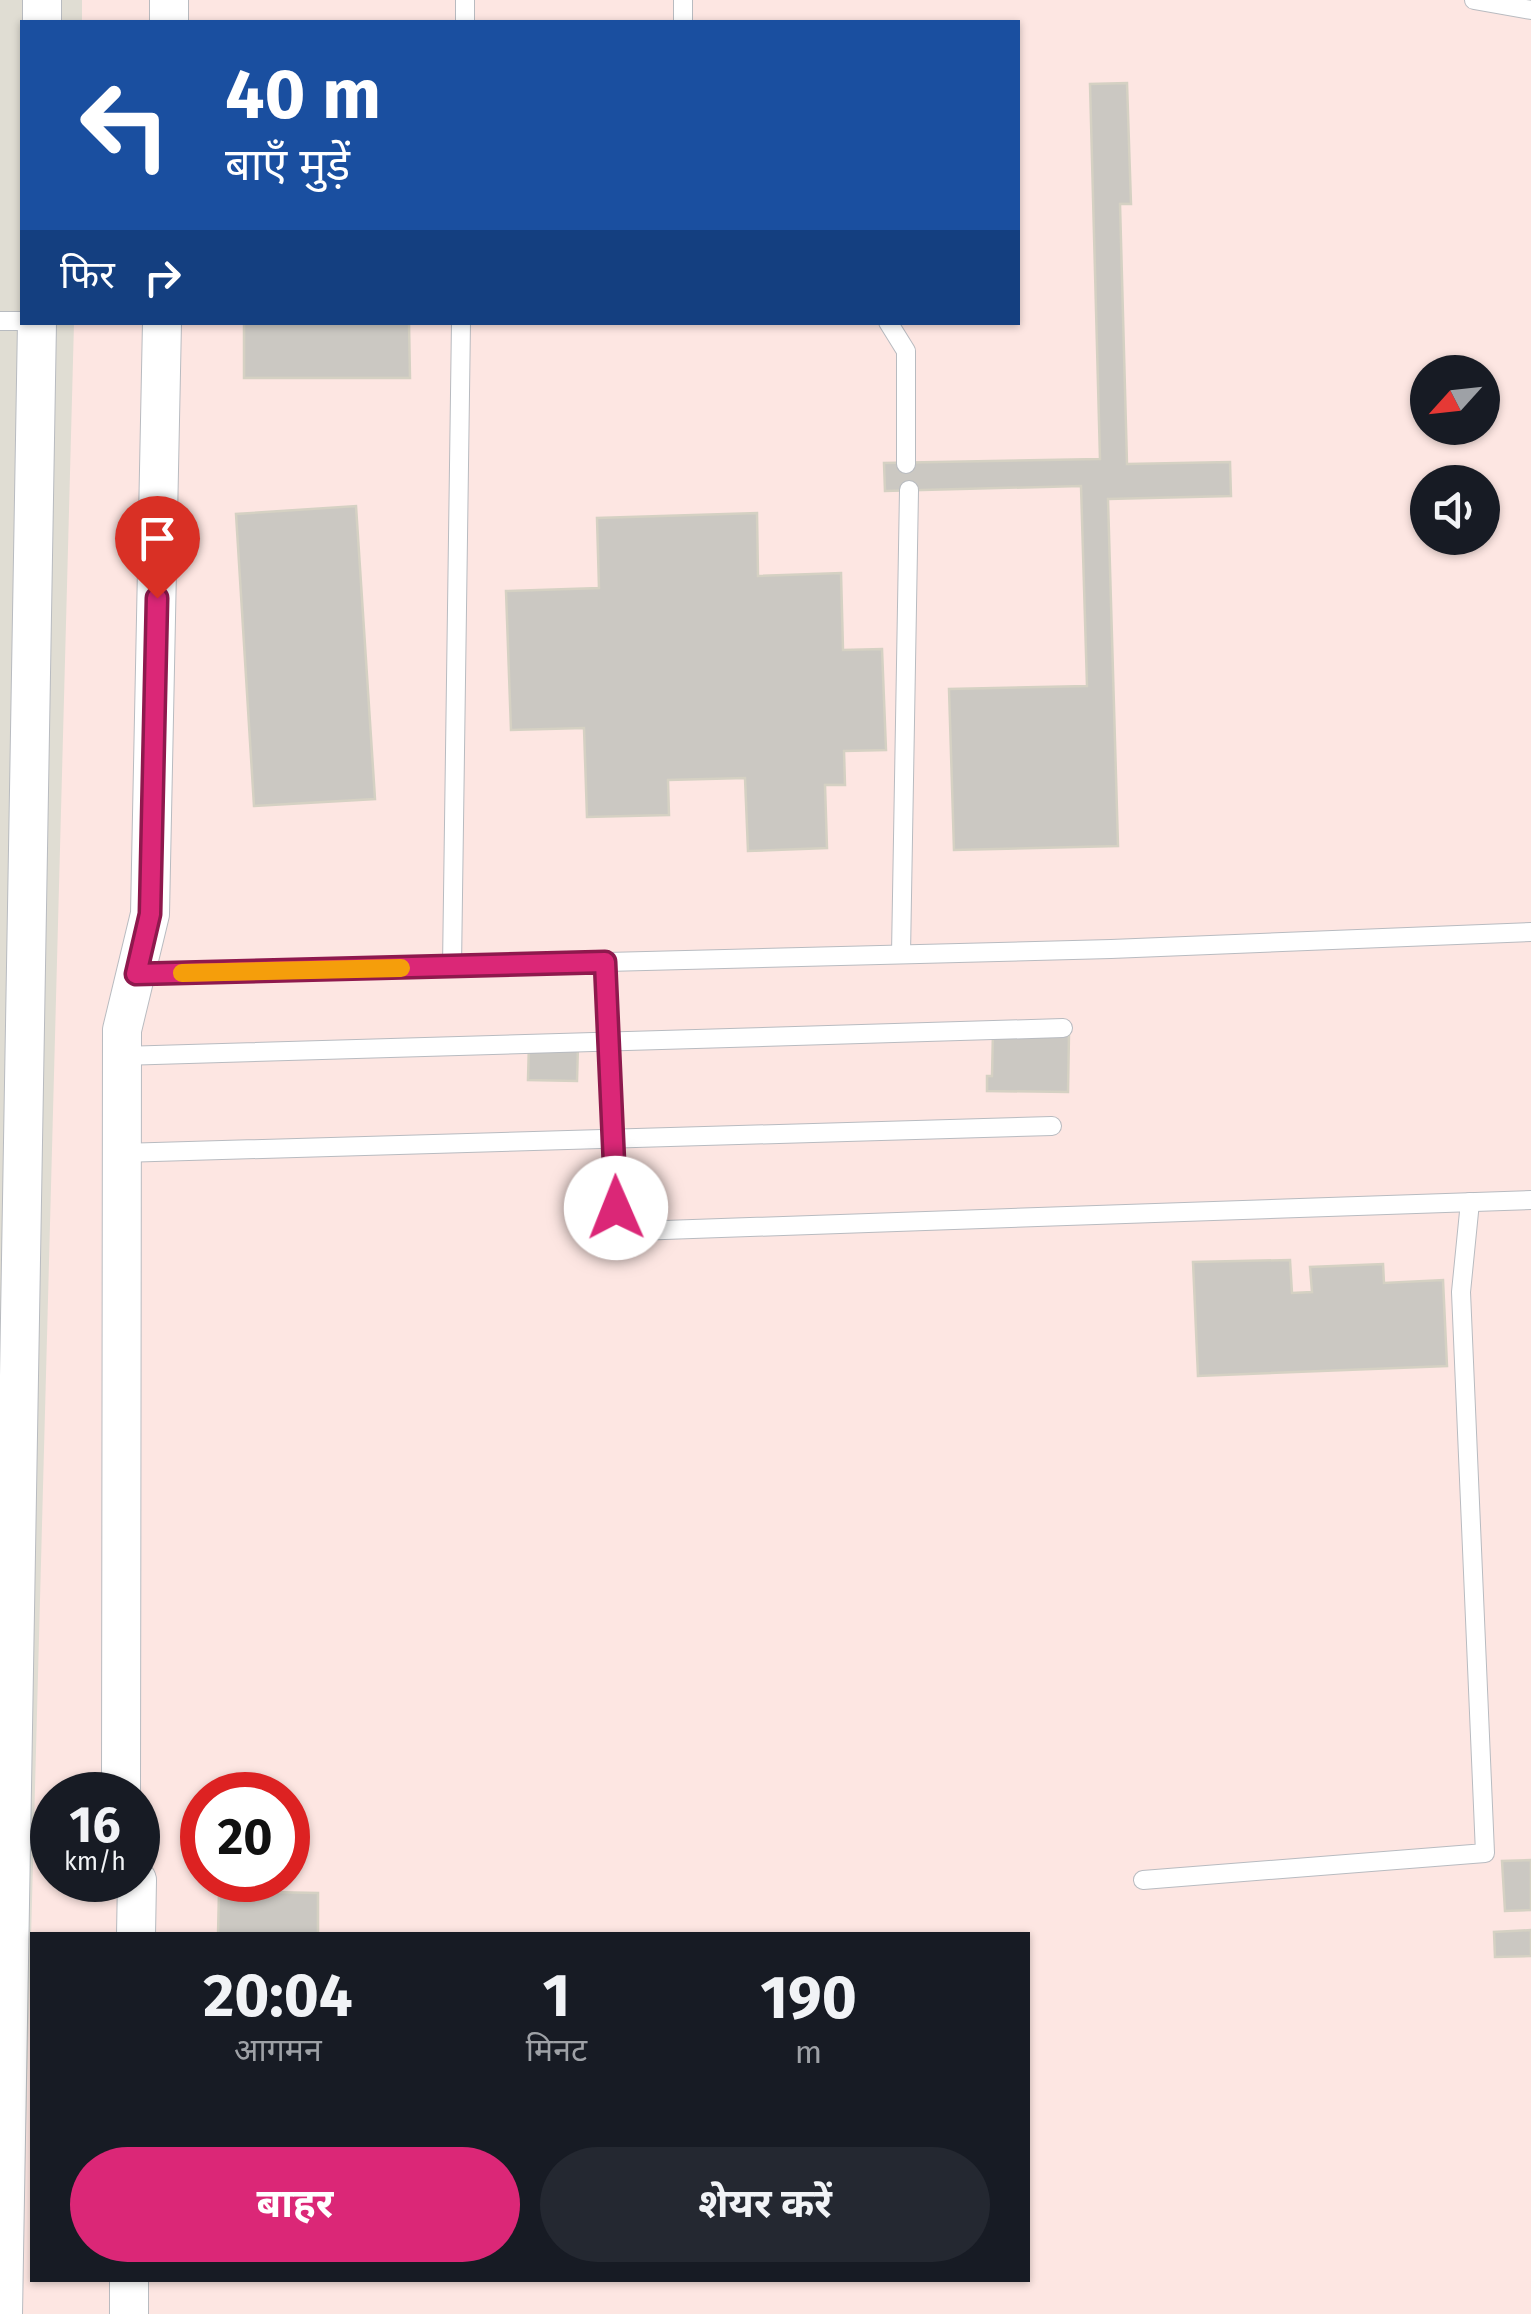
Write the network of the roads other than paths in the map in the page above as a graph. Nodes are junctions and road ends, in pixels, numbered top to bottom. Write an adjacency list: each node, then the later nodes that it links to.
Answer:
1 (1474, 0): 2 (lane)
2 (1531, 10)
3 (37, 325): 22 (street)
4 (162, 325): 13 (street)
5 (461, 325): 12 (lane)
6 (890, 325): 7 (lane)
7 (906, 464)
8 (909, 490): 10 (lane)
9 (1531, 932): 10 (lane)
10 (901, 954): 11 (lane)
11 (605, 962): 12 (lane); 15 (lane)
12 (452, 966): 13 (lane)
13 (136, 974): 16 (street)
14 (1063, 1028): 15 (lane)
15 (609, 1040): 16 (lane); 18 (lane)
16 (121, 1056): 19 (street)
17 (1052, 1126): 18 (lane)
18 (615, 1138): 19 (lane); 21 (lane)
19 (121, 1153): 23 (street)
20 (1531, 1200): 21 (lane)
21 (1470, 1202): 24 (lane)
22 (10, 1417): 28 (street)
23 (121, 1772)
24 (1143, 1880)
25 (136, 1902): 26 (street)
26 (136, 1932)
27 (129, 2282): 29 (street)
28 (3, 2314)
29 (129, 2314)

